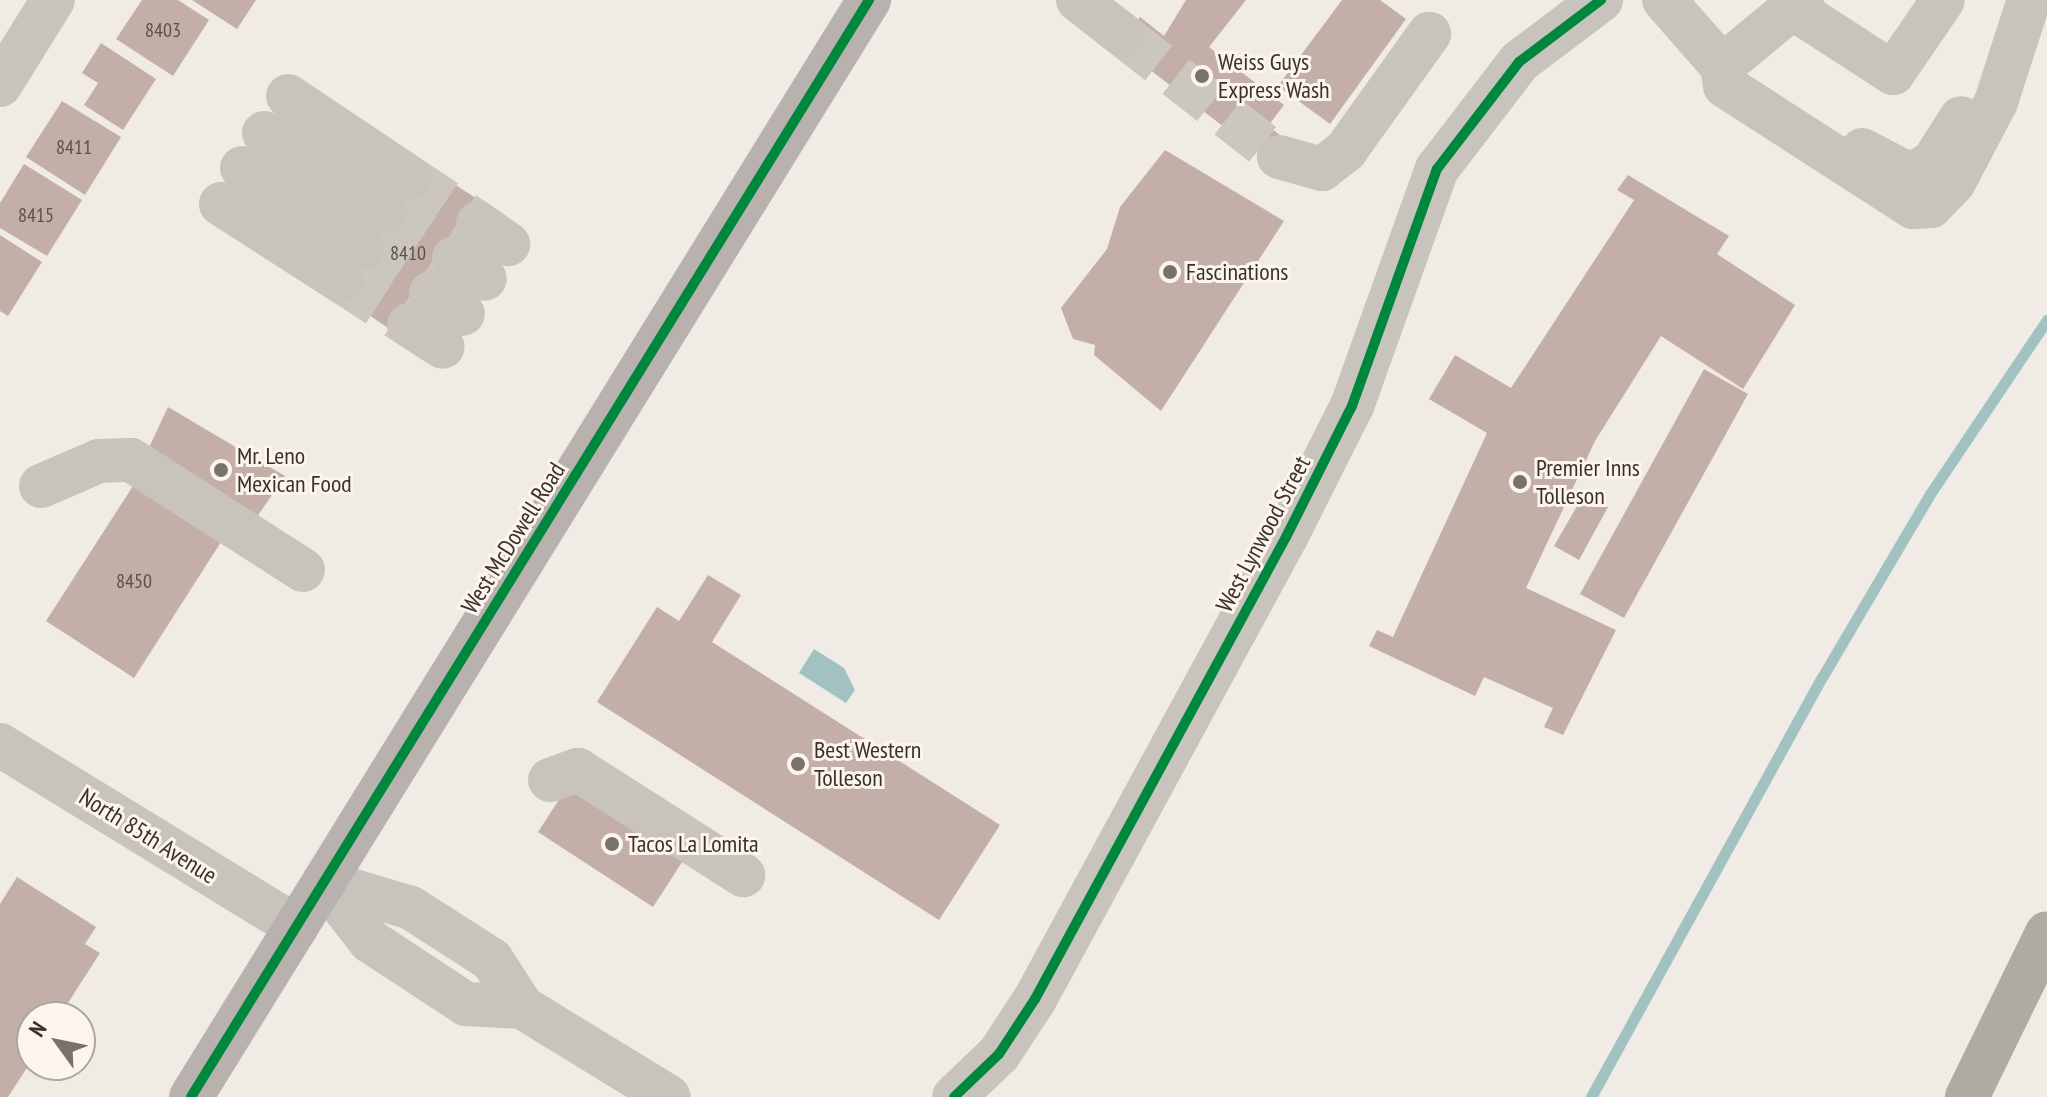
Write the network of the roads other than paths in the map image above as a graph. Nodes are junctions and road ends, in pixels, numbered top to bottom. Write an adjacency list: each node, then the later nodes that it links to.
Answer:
1 (53, 0): 13 (street)
2 (869, 0): 22 (main road, West McDowell Road)
3 (1078, 0): 11 (street)
4 (1601, 0): 27 (street, West Lynwood Street)
5 (1664, 0): 12 (street)
6 (1943, 0): 9 (street)
7 (2000, 0): 12 (street)
8 (2029, 0): 12 (street)
9 (1798, 5): 12 (street)
10 (1429, 34): 15 (street)
11 (1124, 36)
12 (1722, 66)
13 (0, 85)
14 (288, 96): 16 (street)
15 (1279, 157)
16 (374, 230): 16 (street)
17 (41, 486): 18 (street)
18 (303, 570)
19 (0, 745): 23 (street, North 85th Avenue)
20 (550, 780): 21 (street)
21 (743, 875)
22 (324, 882): 23 (main road, West McDowell Road); 26 (street)
23 (297, 927): 25 (main road, West McDowell Road)
24 (2047, 933): 28 (highway)
25 (191, 1097)
26 (669, 1097)
27 (954, 1097)
28 (1967, 1097)

